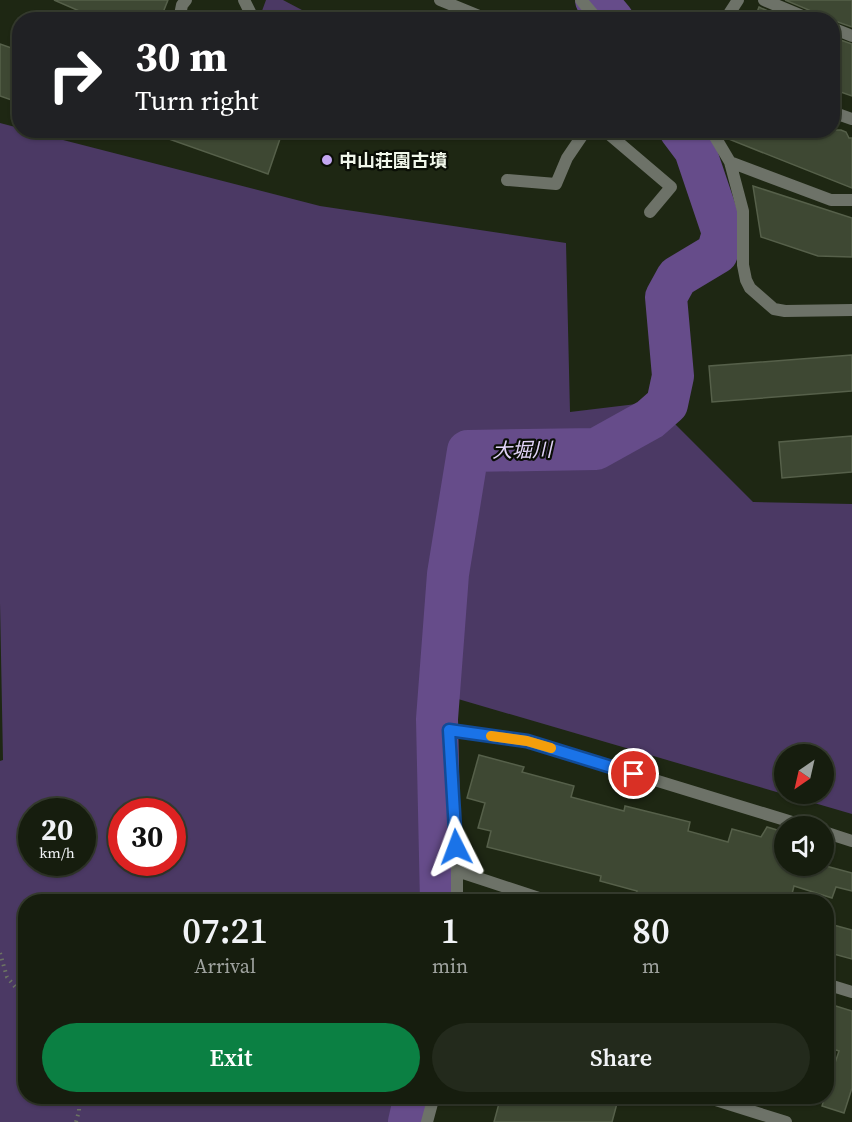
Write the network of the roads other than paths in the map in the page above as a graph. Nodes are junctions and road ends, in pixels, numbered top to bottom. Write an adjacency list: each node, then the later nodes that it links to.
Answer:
1 (440, 0): 4 (street)
2 (581, 0): 5 (street)
3 (764, 0): 6 (street)
4 (469, 12)
5 (591, 12)
6 (793, 12)
7 (581, 138): 11 (street)
8 (613, 138): 13 (street)
9 (716, 138): 10 (street)
10 (730, 162): 12 (street); 14 (street)
11 (507, 180)
12 (852, 200)
13 (650, 212)
14 (852, 310)
15 (774, 817): 18 (street)
16 (834, 835): 17 (street)
17 (852, 841)
18 (457, 871): 19 (street); 20 (street)
19 (457, 894)
20 (527, 894)
21 (834, 986): 22 (street)
22 (852, 992)
23 (432, 1104): 25 (street)
24 (729, 1104): 26 (street)
25 (427, 1122)
26 (786, 1122)

